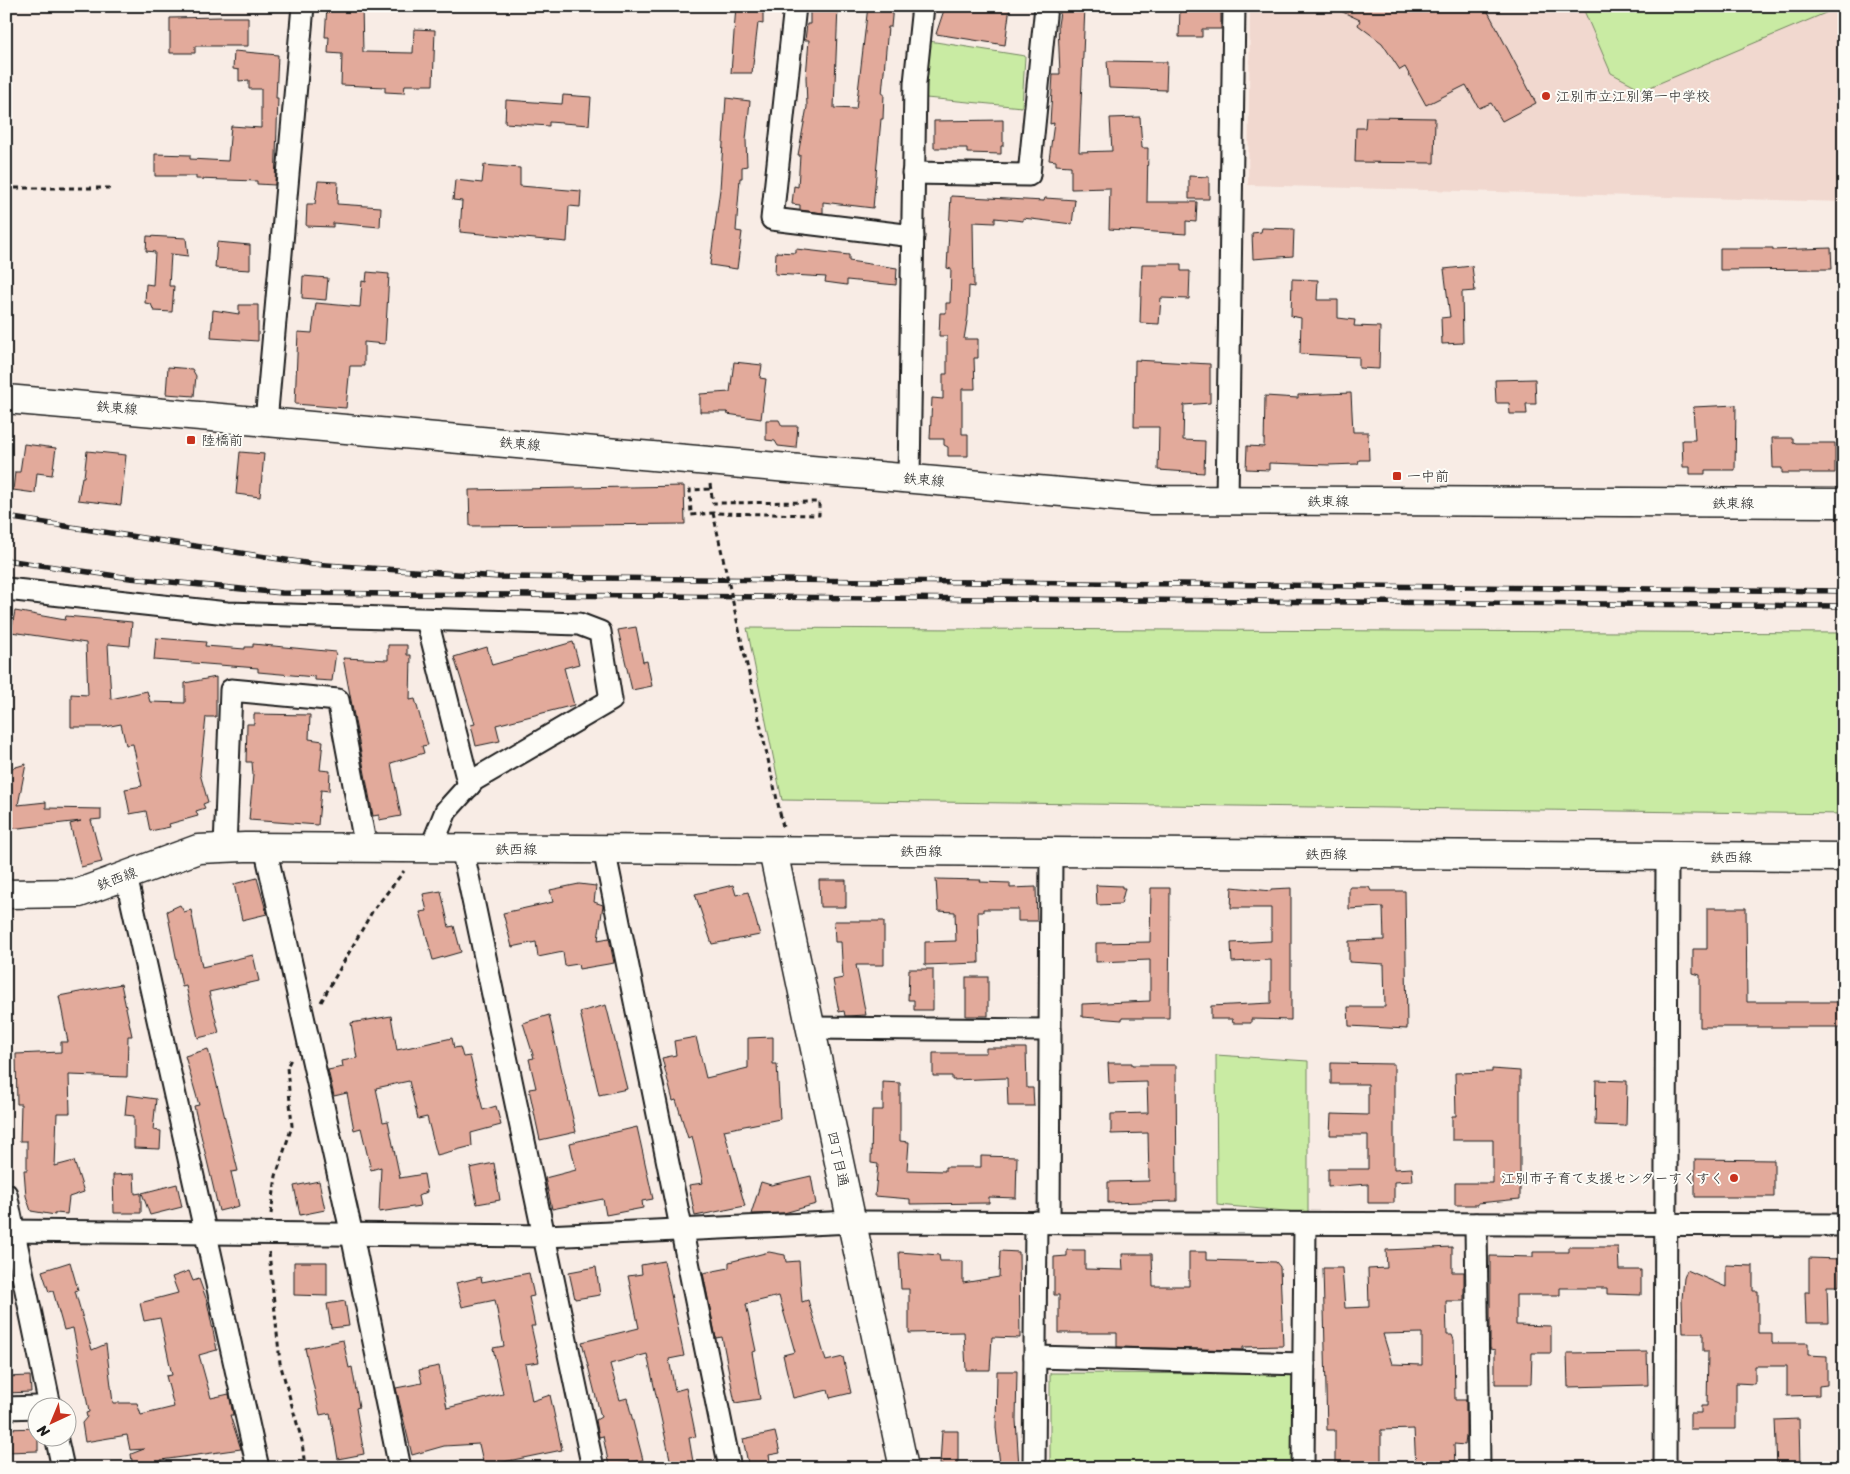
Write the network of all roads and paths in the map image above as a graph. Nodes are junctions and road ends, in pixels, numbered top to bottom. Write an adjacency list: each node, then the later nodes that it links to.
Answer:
1 (303, 6): 11 (street)
2 (795, 6): 9 (street)
3 (923, 6): 6 (street)
4 (1046, 6): 6 (street)
5 (1234, 6): 15 (street)
6 (913, 173): 9 (street)
7 (6, 188): 8 (path)
8 (114, 188)
9 (912, 236): 13 (street)
10 (6, 399): 11 (street, 鉄東線)
11 (266, 422): 13 (street, 鉄東線)
12 (709, 477): 14 (path)
13 (910, 478): 15 (street, 鉄東線)
14 (711, 490): 17 (path); 17 (path)
15 (1227, 500): 16 (street, 鉄東線)
16 (1844, 503)
17 (713, 513): 21 (path, bridge)
18 (6, 589): 19 (street)
19 (427, 620): 20 (street); 20 (street)
20 (469, 786): 25 (street)
21 (779, 841): 27 (street, 鉄西線); 28 (street, 鉄西線); 34 (street, 四丁目通)
22 (265, 847): 23 (street, 鉄西線); 24 (street, 鉄西線); 35 (street)
23 (225, 848): 24 (street); 32 (street, 鉄西線)
24 (366, 848): 25 (street, 鉄西線)
25 (430, 848): 26 (street, 鉄西線)
26 (462, 848): 27 (street, 鉄西線); 49 (street)
27 (604, 849): 45 (street)
28 (1051, 852): 29 (street, 鉄西線); 36 (street)
29 (1667, 856): 30 (street, 鉄西線); 42 (street)
30 (1844, 857)
31 (404, 870): 35 (path)
32 (126, 876): 33 (street, 鉄西線); 46 (street)
33 (6, 894)
34 (811, 1028): 36 (street); 38 (street, 四丁目通)
35 (306, 1029): 47 (path); 48 (street)
36 (1050, 1030): 39 (street)
37 (6, 1194): 44 (street)
38 (852, 1222): 39 (street); 45 (street); 62 (street, 四丁目通)
39 (1043, 1222): 40 (street); 50 (street)
40 (1305, 1224): 41 (street); 51 (street)
41 (1476, 1224): 42 (street); 65 (street)
42 (1665, 1225): 43 (street); 66 (street)
43 (1844, 1226)
44 (10, 1231): 46 (street); 52 (street)
45 (680, 1231): 49 (street); 61 (street)
46 (207, 1233): 47 (street); 57 (street)
47 (268, 1234): 48 (street); 58 (path)
48 (352, 1235): 49 (street); 59 (street)
49 (544, 1236): 60 (street)
50 (1034, 1357): 51 (street); 63 (street)
51 (1304, 1364): 64 (street)
52 (48, 1396)
53 (28, 1407): 54 (street)
54 (6, 1408)
55 (58, 1446): 56 (street)
56 (63, 1468)
57 (258, 1468)
58 (305, 1468)
59 (400, 1468)
60 (593, 1468)
61 (730, 1468)
62 (904, 1468)
63 (1034, 1468)
64 (1303, 1468)
65 (1479, 1468)
66 (1666, 1468)

